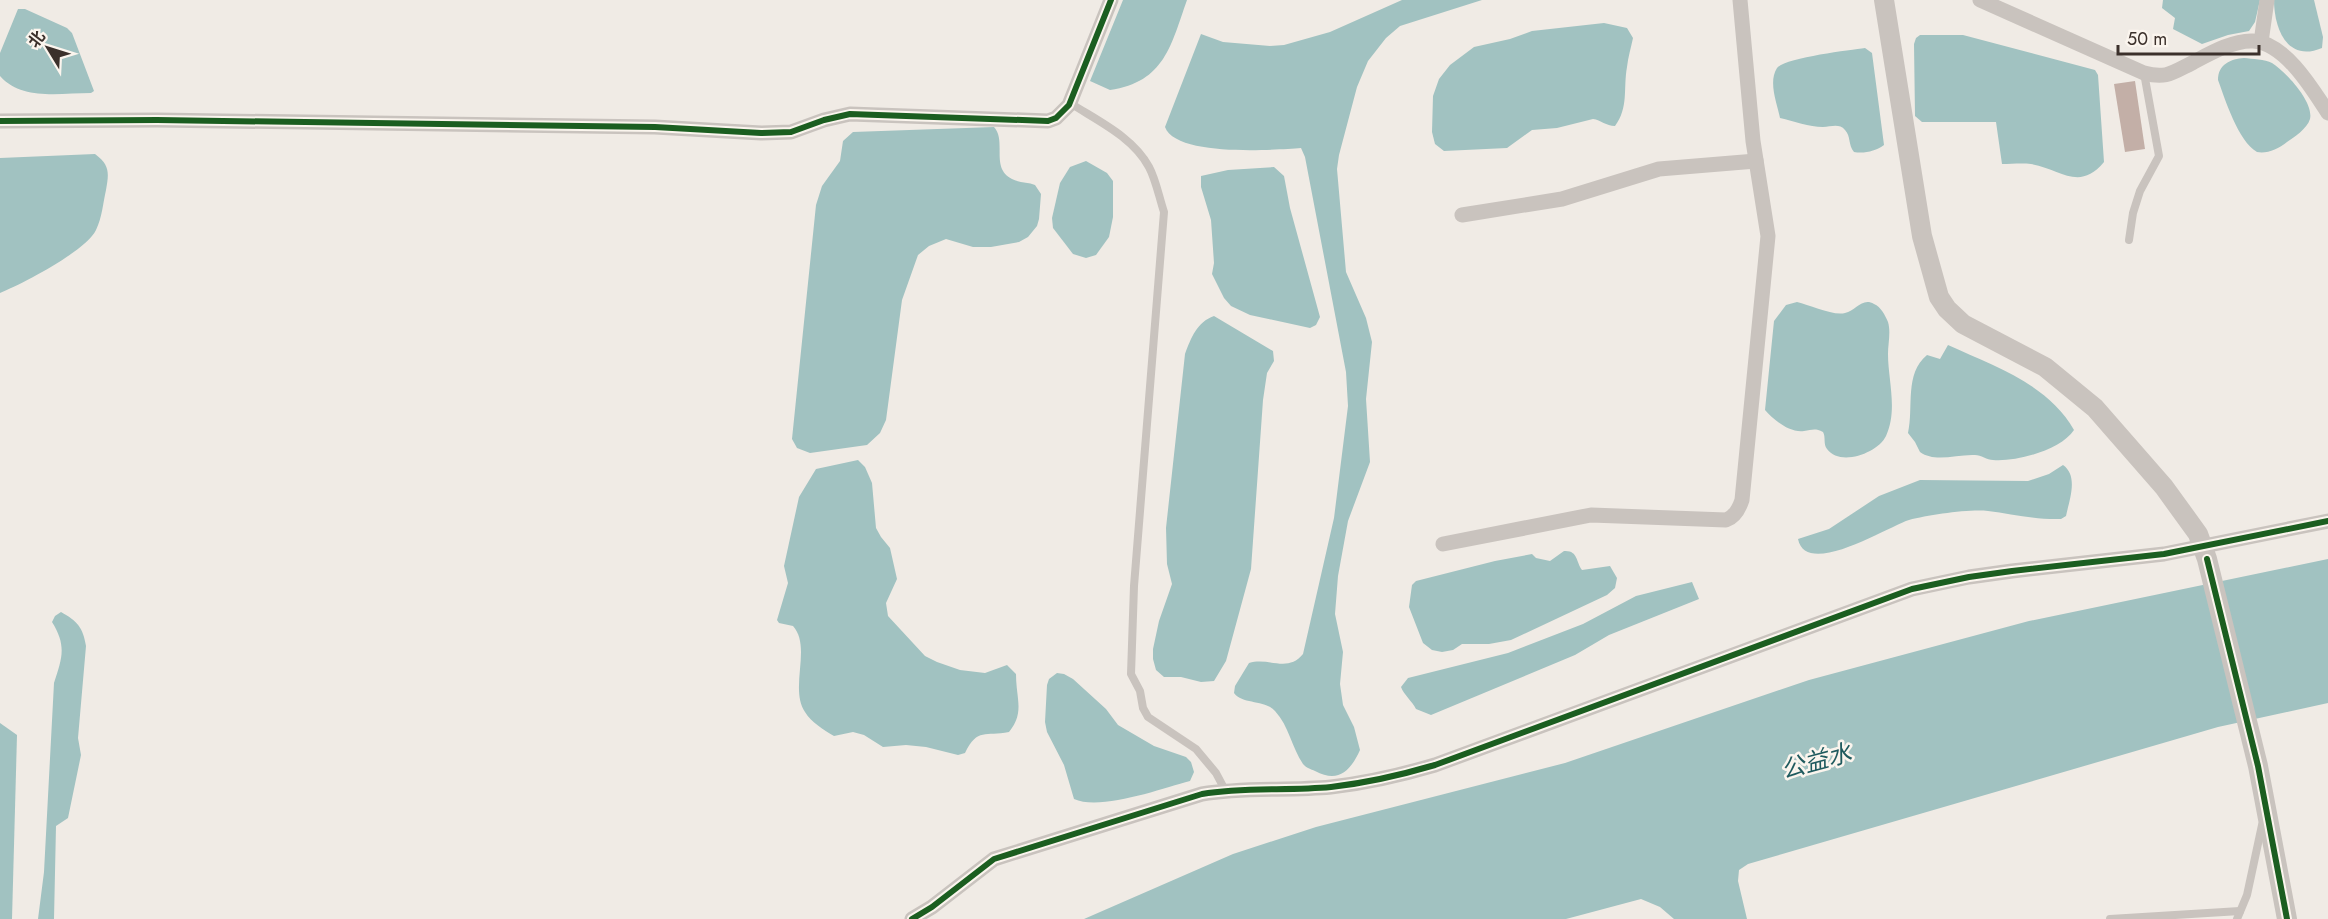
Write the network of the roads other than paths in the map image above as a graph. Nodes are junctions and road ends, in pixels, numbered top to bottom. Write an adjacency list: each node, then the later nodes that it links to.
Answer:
1 (1111, 0): 8 (street)
2 (1740, 0): 11 (street)
3 (1884, 0): 16 (street)
4 (1980, 0): 7 (street)
5 (2266, 0): 6 (street)
6 (2261, 42): 7 (street); 9 (street)
7 (2144, 73): 13 (lane)
8 (1070, 103): 10 (street); 17 (lane)
9 (2328, 113)
10 (0, 122)
11 (1756, 161): 12 (street); 15 (street)
12 (1462, 215)
13 (2129, 240)
14 (2328, 521): 16 (street)
15 (1443, 544)
16 (2205, 553): 17 (street); 18 (street)
17 (1225, 790): 20 (street)
18 (2266, 808): 19 (lane); 23 (street)
19 (2240, 911): 21 (lane); 22 (lane)
20 (912, 919)
21 (2110, 919)
22 (2237, 919)
23 (2287, 919)

